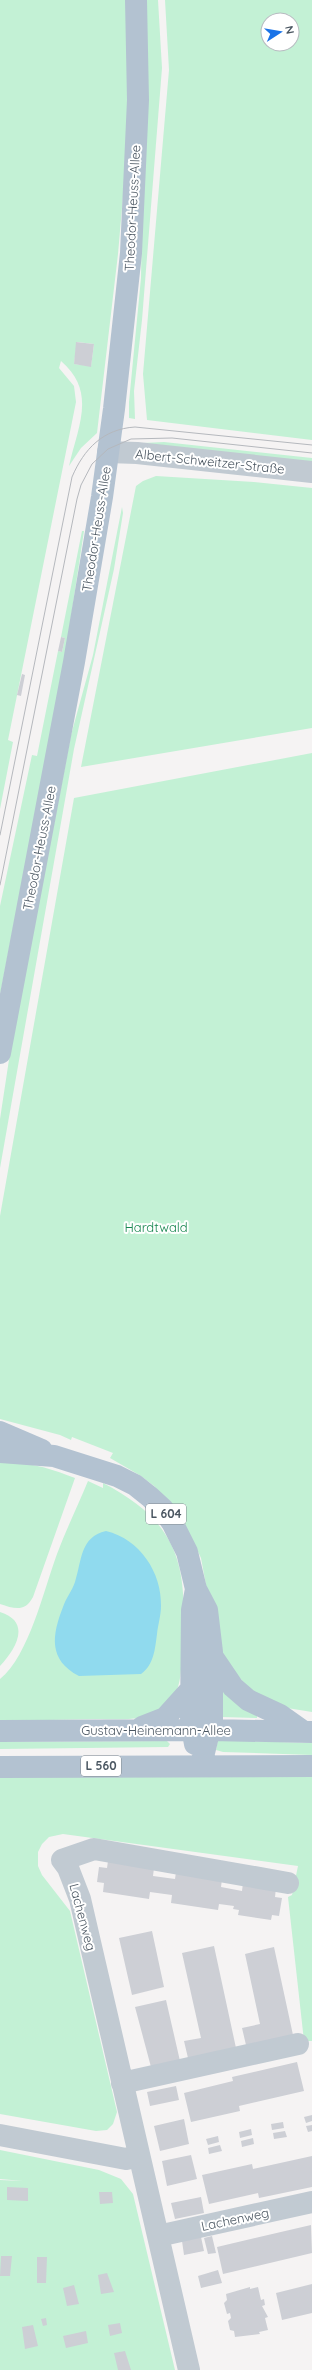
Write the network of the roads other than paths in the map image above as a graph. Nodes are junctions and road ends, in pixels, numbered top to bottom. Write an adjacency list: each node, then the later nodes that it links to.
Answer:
1 (136, 0): 2 (main road, Theodor-Heuss-Allee)
2 (108, 452): 3 (street, Albert-Schweitzer-Straße); 4 (main road, Theodor-Heuss-Allee)
3 (312, 472)
4 (0, 1053)
5 (0, 1432): 7 (main road, L 604)
6 (0, 1452): 7 (main road, L 604)
7 (63, 1458): 8 (main road, L 604)
8 (196, 1589): 9 (main road, L 604); 10 (main road, L 604)
9 (212, 1656): 12 (main road, L 604); 14 (main road, L 604)
10 (192, 1688): 11 (main road); 12 (main road, L 604)
11 (133, 1730): 12 (main road, Gustav-Heinemann-Allee); 13 (main road, Gustav-Heinemann-Allee)
12 (202, 1730): 14 (main road, Gustav-Heinemann-Allee); 15 (main road)
13 (0, 1731)
14 (308, 1732)
15 (201, 1765): 16 (main road, L 560); 17 (main road, L 560)
16 (312, 1766)
17 (0, 1767)
18 (288, 1883): 20 (street, Lachenweg)
19 (298, 2044): 20 (street)
20 (122, 2083): 22 (street, Lachenweg)
21 (0, 2135): 22 (street)
22 (139, 2156): 24 (street, Lachenweg)
23 (312, 2202): 24 (street, Lachenweg)
24 (158, 2236): 25 (street, Lachenweg)
25 (189, 2370)

